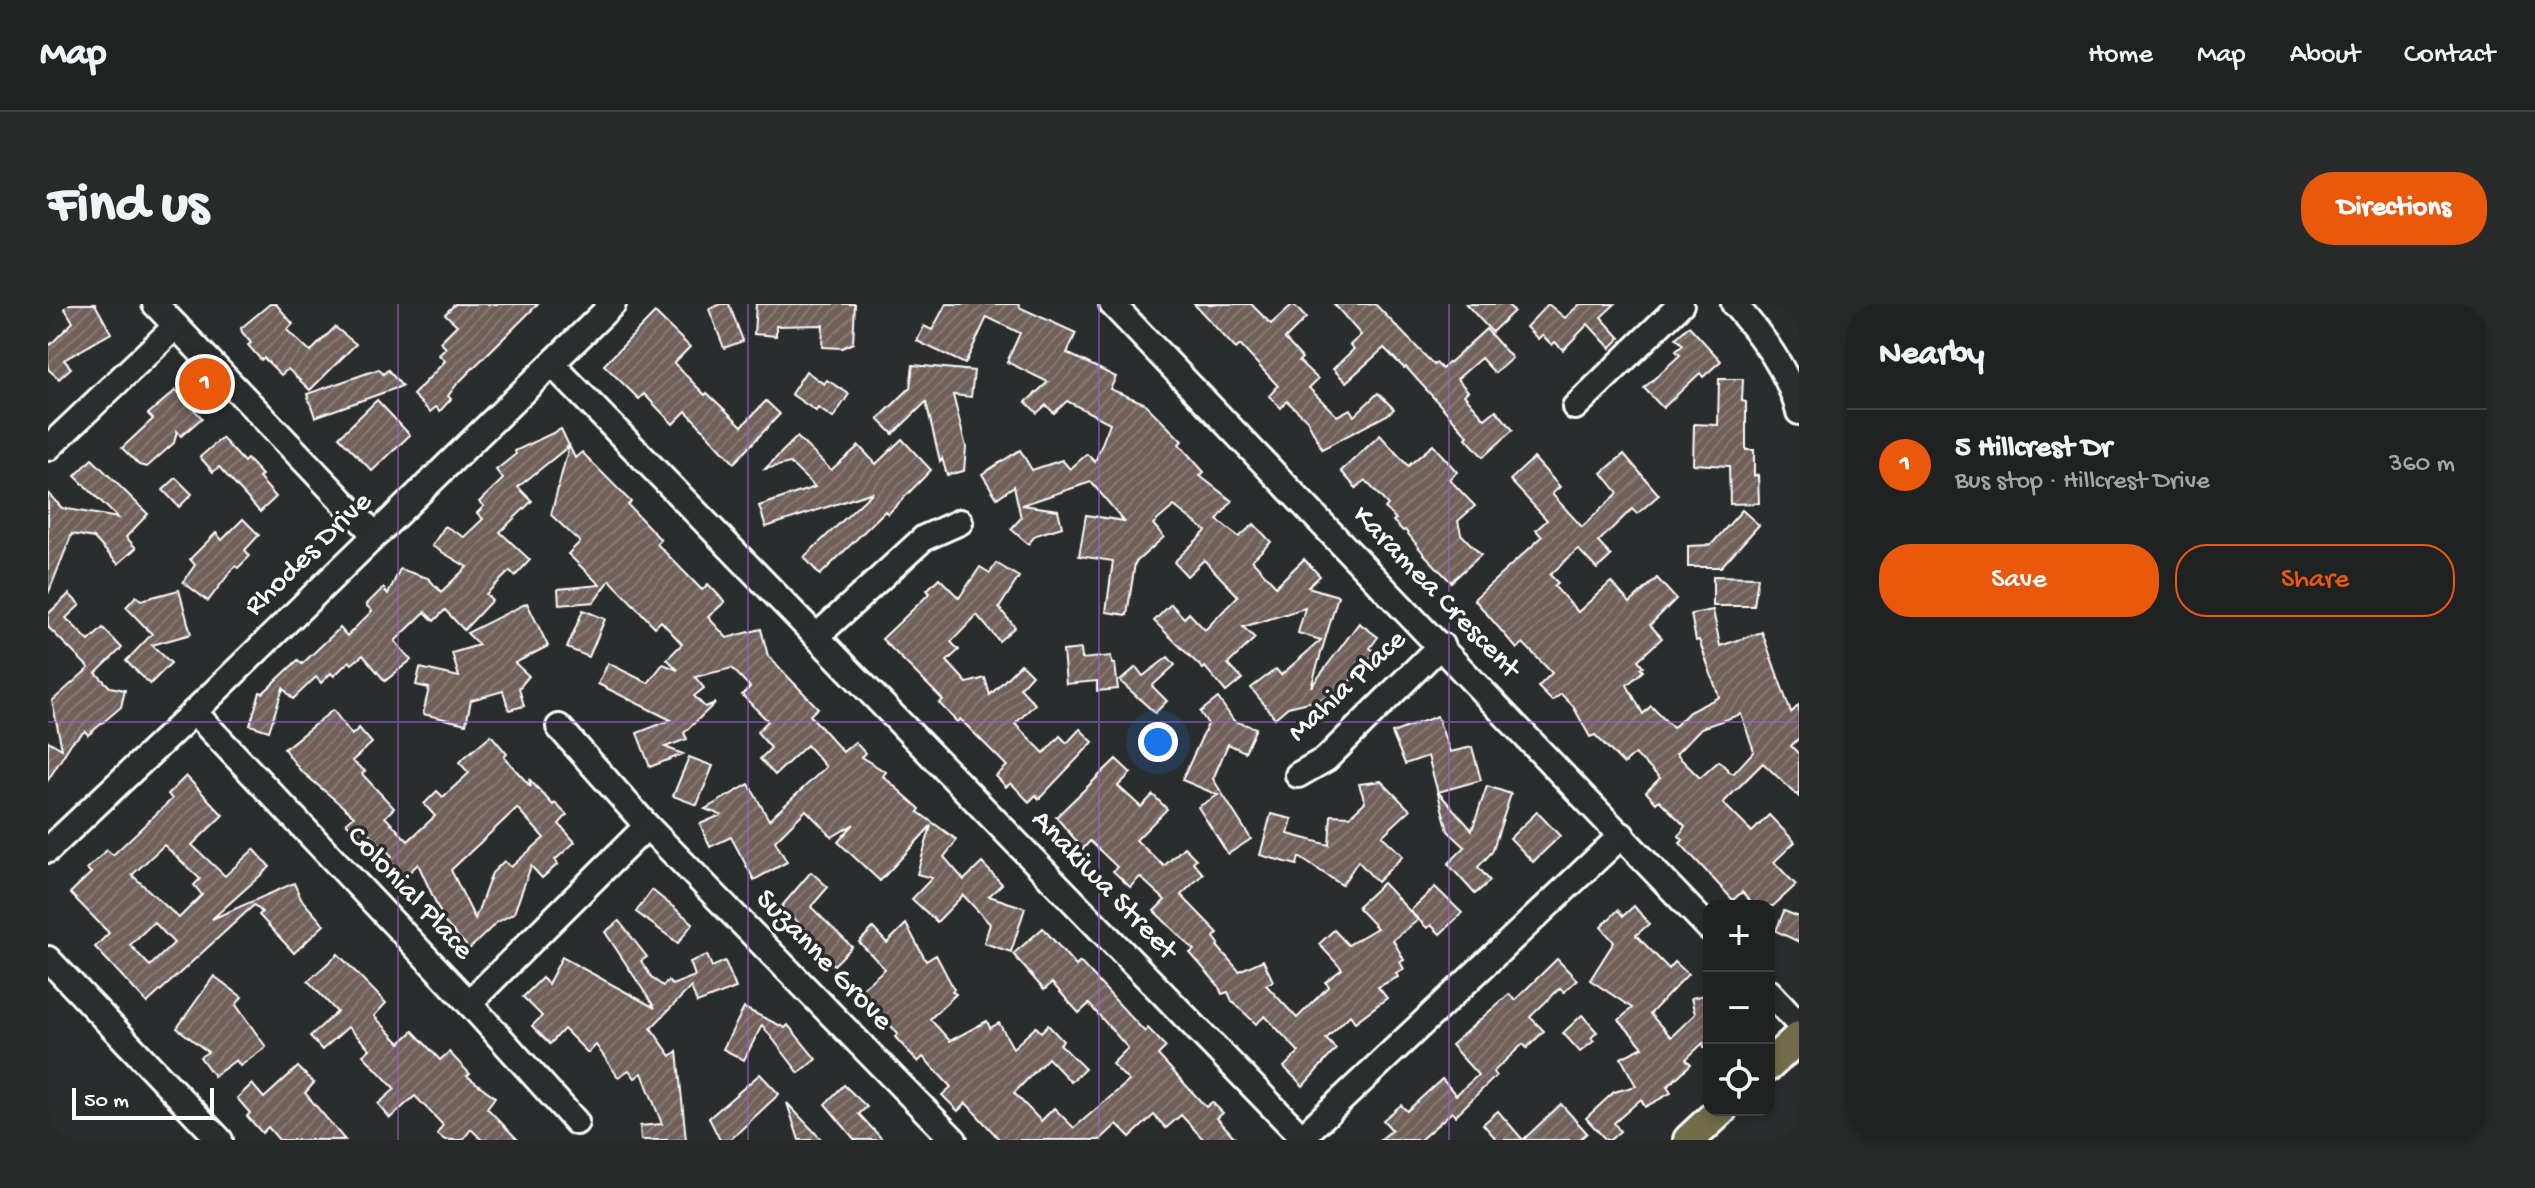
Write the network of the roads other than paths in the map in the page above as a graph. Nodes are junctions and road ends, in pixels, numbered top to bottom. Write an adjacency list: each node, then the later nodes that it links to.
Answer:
1 (155, 304): 6 (street)
2 (613, 304): 7 (street, Rhodes Drive)
3 (1112, 304): 14 (street, Karamea Crescent)
4 (1681, 304): 8 (street)
5 (1734, 304): 9 (street)
6 (176, 326): 10 (street); 12 (street)
7 (552, 364): 12 (street, Rhodes Drive); 13 (street, Anakiwa Street)
8 (1575, 407)
9 (1799, 412)
10 (48, 448)
11 (960, 522): 13 (street)
12 (375, 535): 15 (street, Rhodes Drive)
13 (817, 636): 19 (street, Anakiwa Street)
14 (1441, 645): 17 (street, Mahia Place); 19 (street, Karamea Crescent)
15 (194, 712): 20 (street, Rhodes Drive); 24 (street, Colonial Place)
16 (559, 727): 18 (street, Suzanne Grove)
17 (1298, 775)
18 (647, 826): 24 (street); 31 (street, Suzanne Grove)
19 (1622, 835): 21 (street, Karamea Crescent)
20 (48, 850)
21 (1703, 922)
22 (48, 959): 30 (street)
23 (1775, 998): 25 (street)
24 (469, 1003): 29 (street, Colonial Place)
25 (1799, 1024)
26 (1799, 1037): 27 (main road)
27 (1775, 1059)
28 (1715, 1116): 32 (main road)
29 (576, 1122)
30 (220, 1140)
31 (954, 1140)
32 (1689, 1140)

